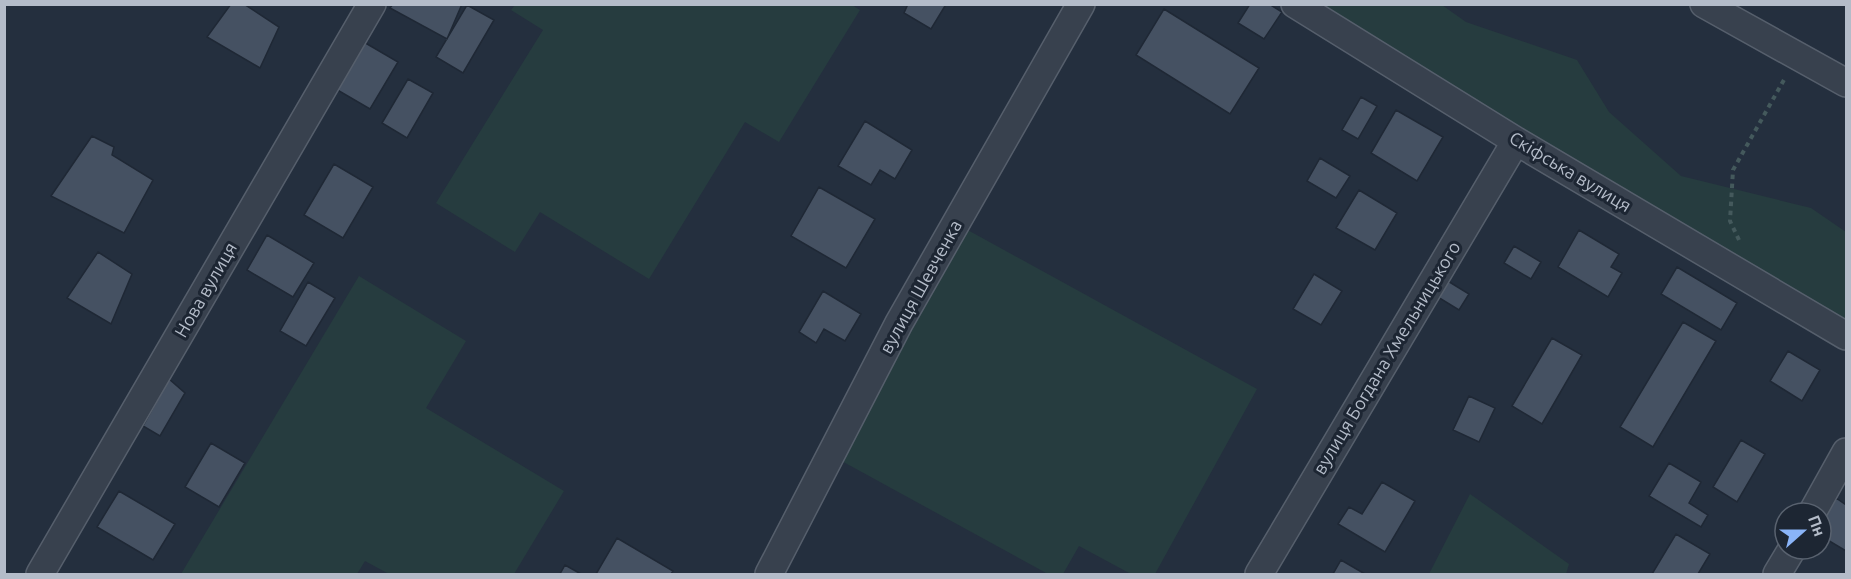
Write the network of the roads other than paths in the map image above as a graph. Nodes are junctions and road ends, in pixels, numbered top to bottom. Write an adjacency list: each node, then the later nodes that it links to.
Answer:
1 (372, 4): 10 (street, Нова вулиця)
2 (1081, 4): 11 (street, вулиця Шевченка)
3 (1295, 4): 6 (street, Скіфська вулиця)
4 (1704, 4): 5 (street)
5 (1846, 83)
6 (1516, 141): 7 (street, Скіфська вулиця); 12 (street, вулиця Богдана Хмельницького)
7 (1846, 336)
8 (1846, 452): 9 (street)
9 (1819, 501)
10 (40, 574)
11 (769, 574)
12 (1259, 574)

